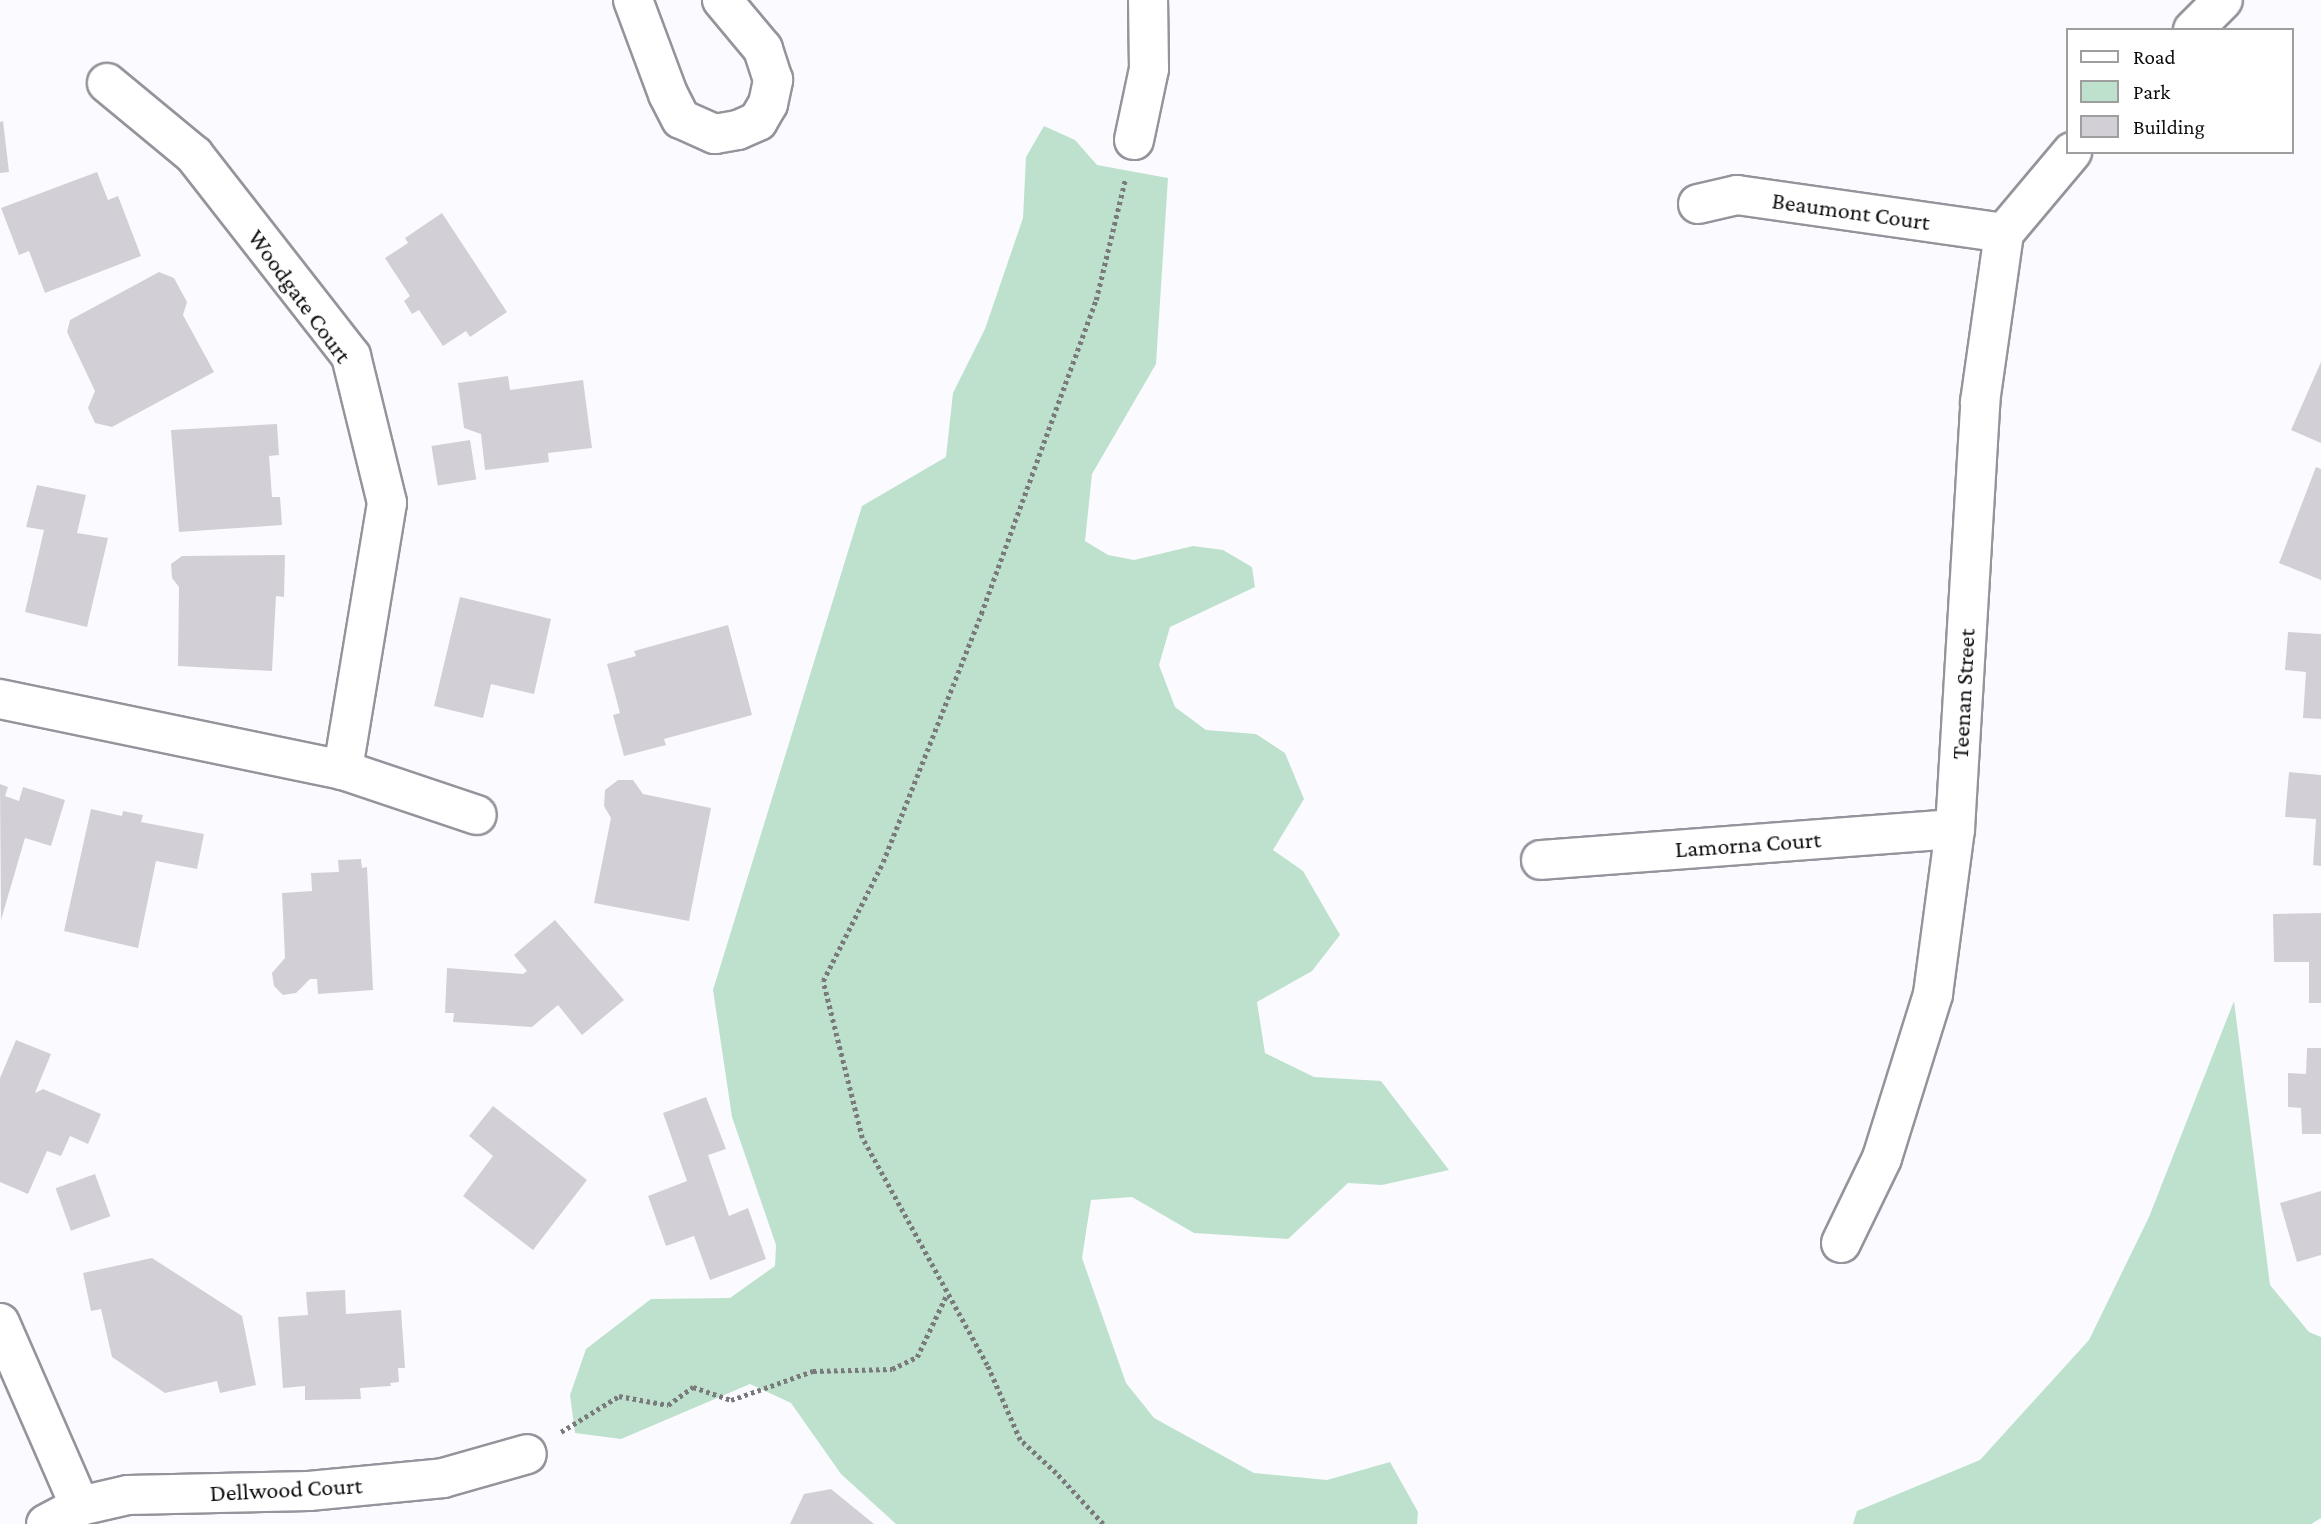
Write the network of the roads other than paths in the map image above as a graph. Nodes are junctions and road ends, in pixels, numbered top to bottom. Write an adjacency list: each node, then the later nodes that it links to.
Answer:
1 (633, 0): 2 (street)
2 (722, 0)
3 (1148, 0): 8 (street)
4 (2223, 0): 5 (street)
5 (2195, 28)
6 (107, 83): 12 (street, Woodgate Court)
7 (2070, 154): 10 (street)
8 (1130, 158)
9 (1698, 204): 10 (street, Beaumont Court)
10 (2004, 233): 14 (street, Teenan Street)
11 (0, 699): 12 (street)
12 (343, 770): 13 (street)
13 (477, 814)
14 (1955, 829): 15 (street, Lamorna Court); 16 (street, Teenan Street)
15 (1541, 860)
16 (1841, 1243)
17 (0, 1323): 19 (street)
18 (527, 1454): 19 (street, Dellwood Court)
19 (80, 1506): 20 (street, Dellwood Court)
20 (46, 1524)

